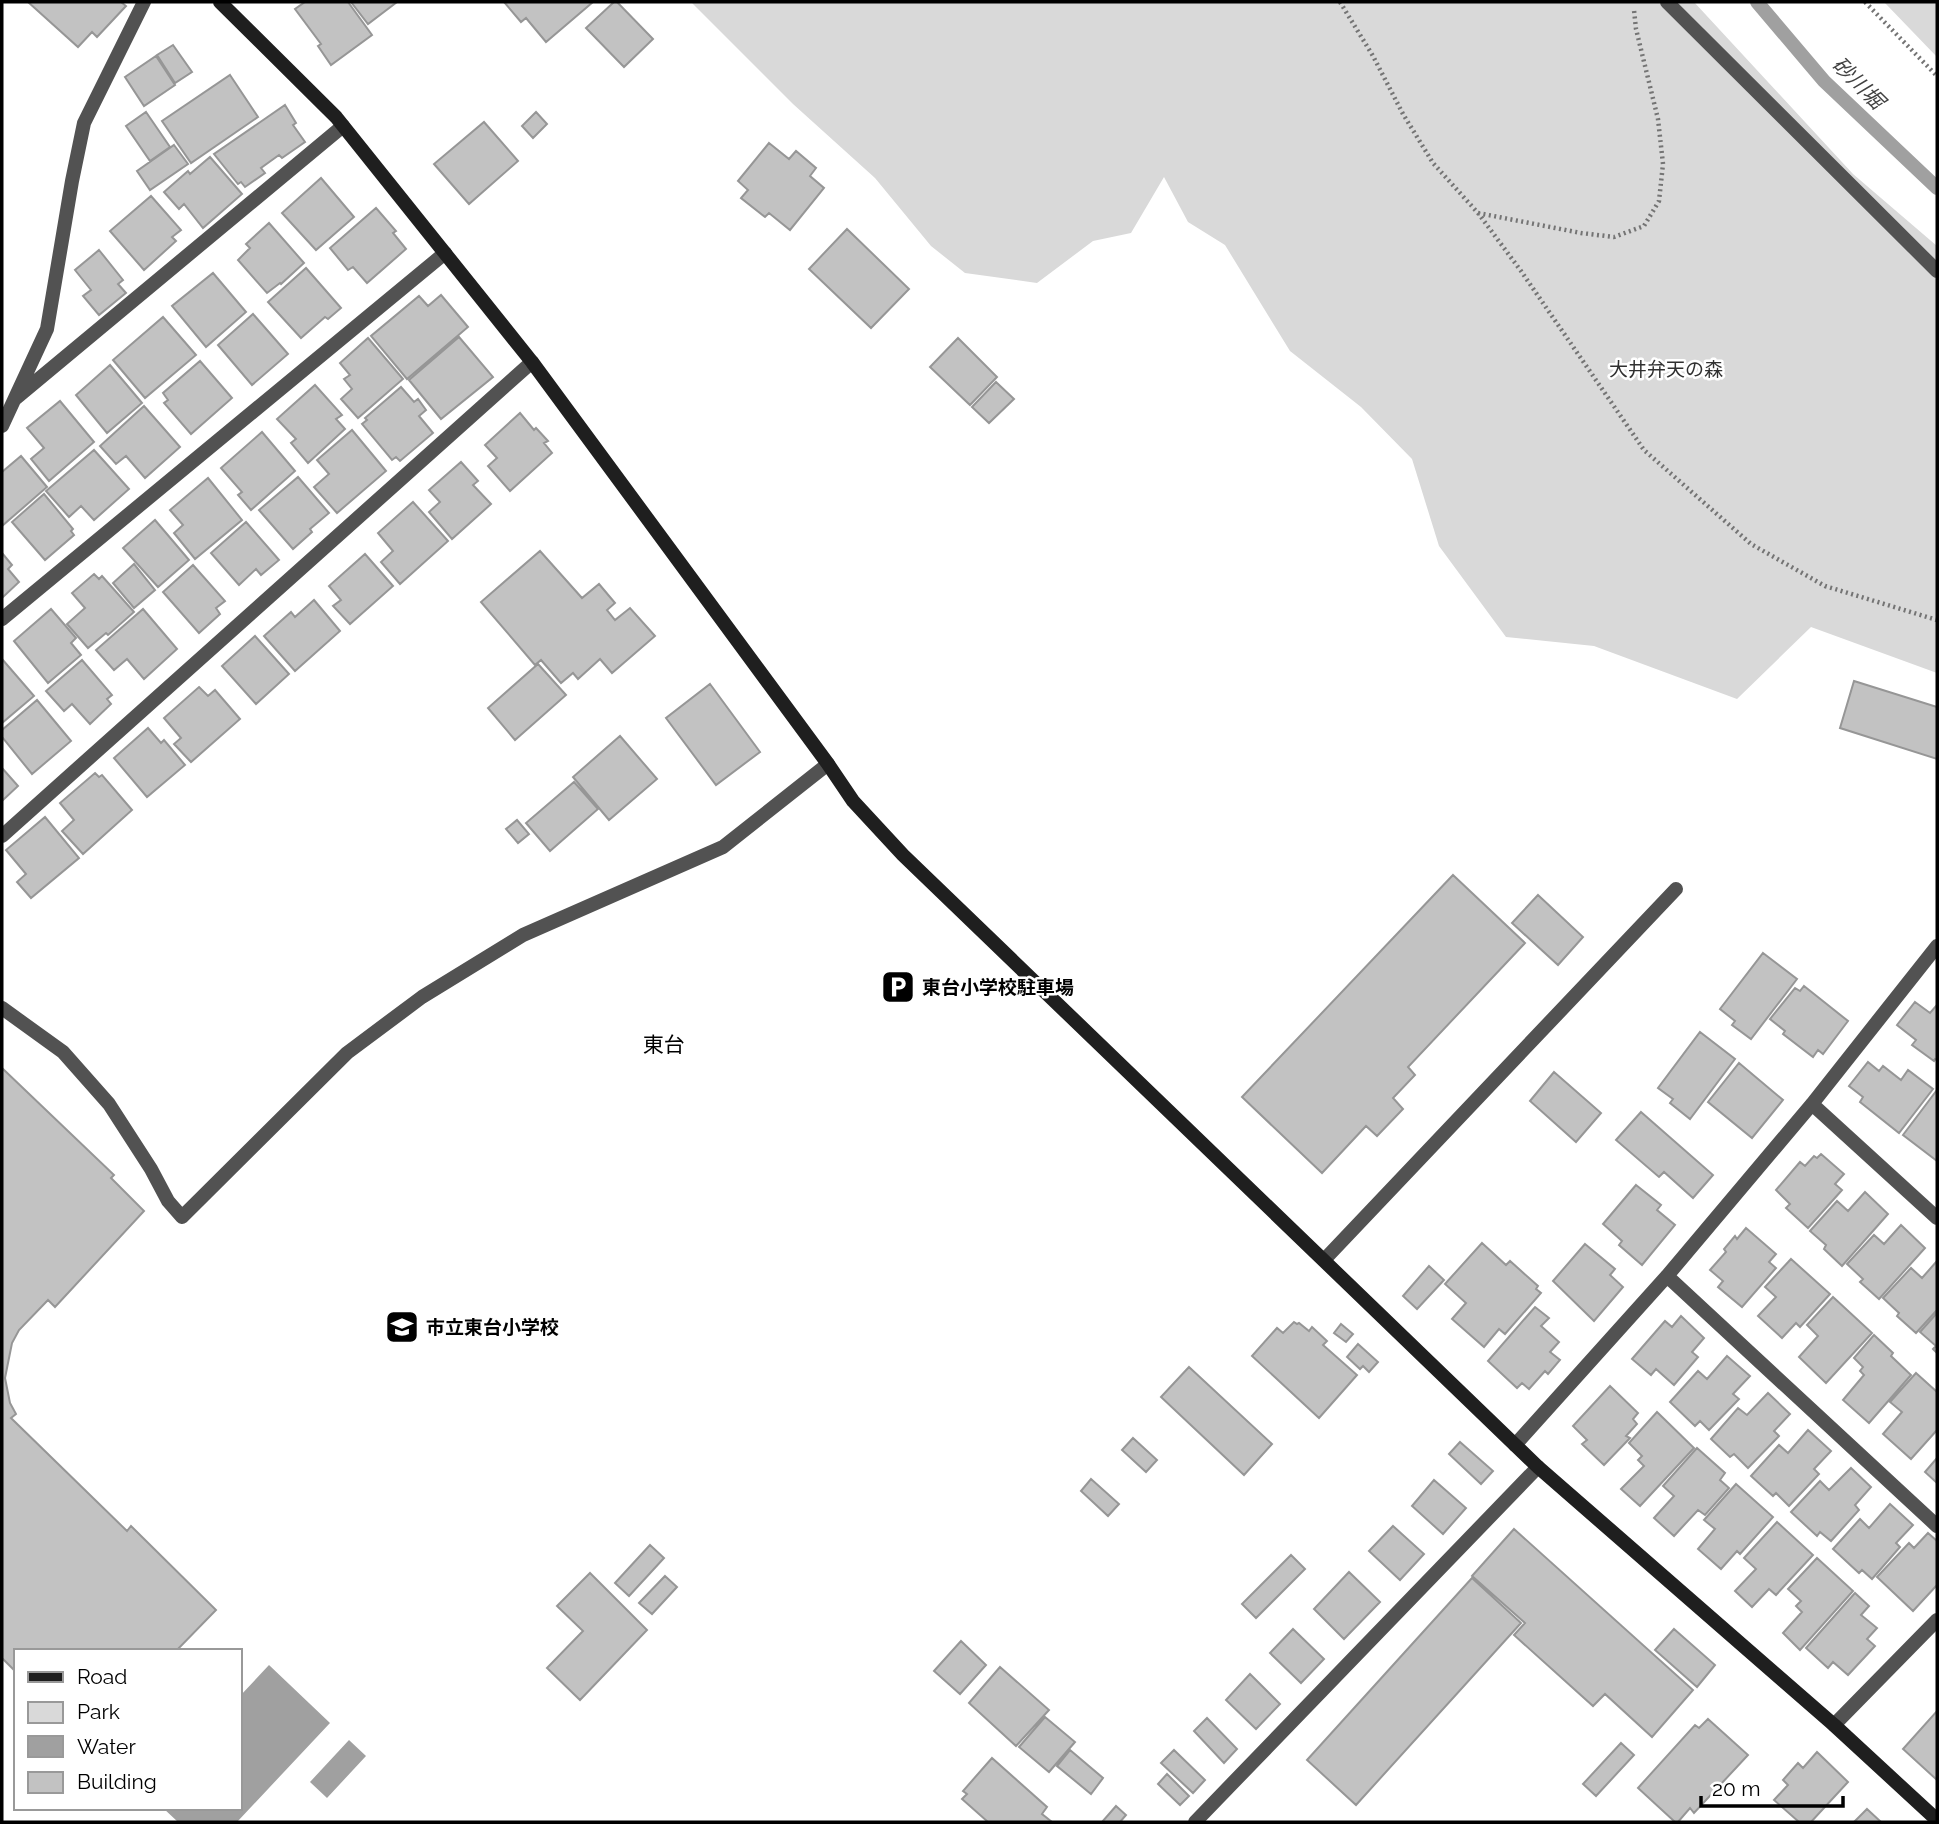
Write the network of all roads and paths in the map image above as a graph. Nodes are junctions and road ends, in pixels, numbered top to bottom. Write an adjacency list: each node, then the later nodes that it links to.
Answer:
1 (144, 2): 13 (street)
2 (220, 2): 8 (street)
3 (1340, 2): 9 (path)
4 (1633, 2): 9 (path)
5 (1667, 2): 11 (street)
6 (1866, 2): 7 (path)
7 (1937, 76)
8 (343, 126): 10 (street); 13 (street)
9 (1478, 213): 16 (path)
10 (445, 253): 12 (street); 15 (street)
11 (1937, 271)
12 (532, 362): 17 (street); 18 (street)
13 (12, 401): 14 (street)
14 (2, 426)
15 (2, 619)
16 (1937, 620)
17 (828, 764): 21 (street); 24 (street)
18 (2, 836)
19 (1676, 889): 24 (street)
20 (1937, 946): 22 (street)
21 (2, 1008)
22 (1812, 1104): 23 (street); 25 (street)
23 (1936, 1212)
24 (1324, 1260): 26 (street)
25 (1667, 1276): 26 (street); 28 (street)
26 (1515, 1445): 27 (street)
27 (1538, 1467): 30 (street); 32 (street)
28 (1937, 1526)
29 (1937, 1620): 30 (street)
30 (1835, 1725): 31 (street)
31 (1937, 1820)
32 (1195, 1822)

